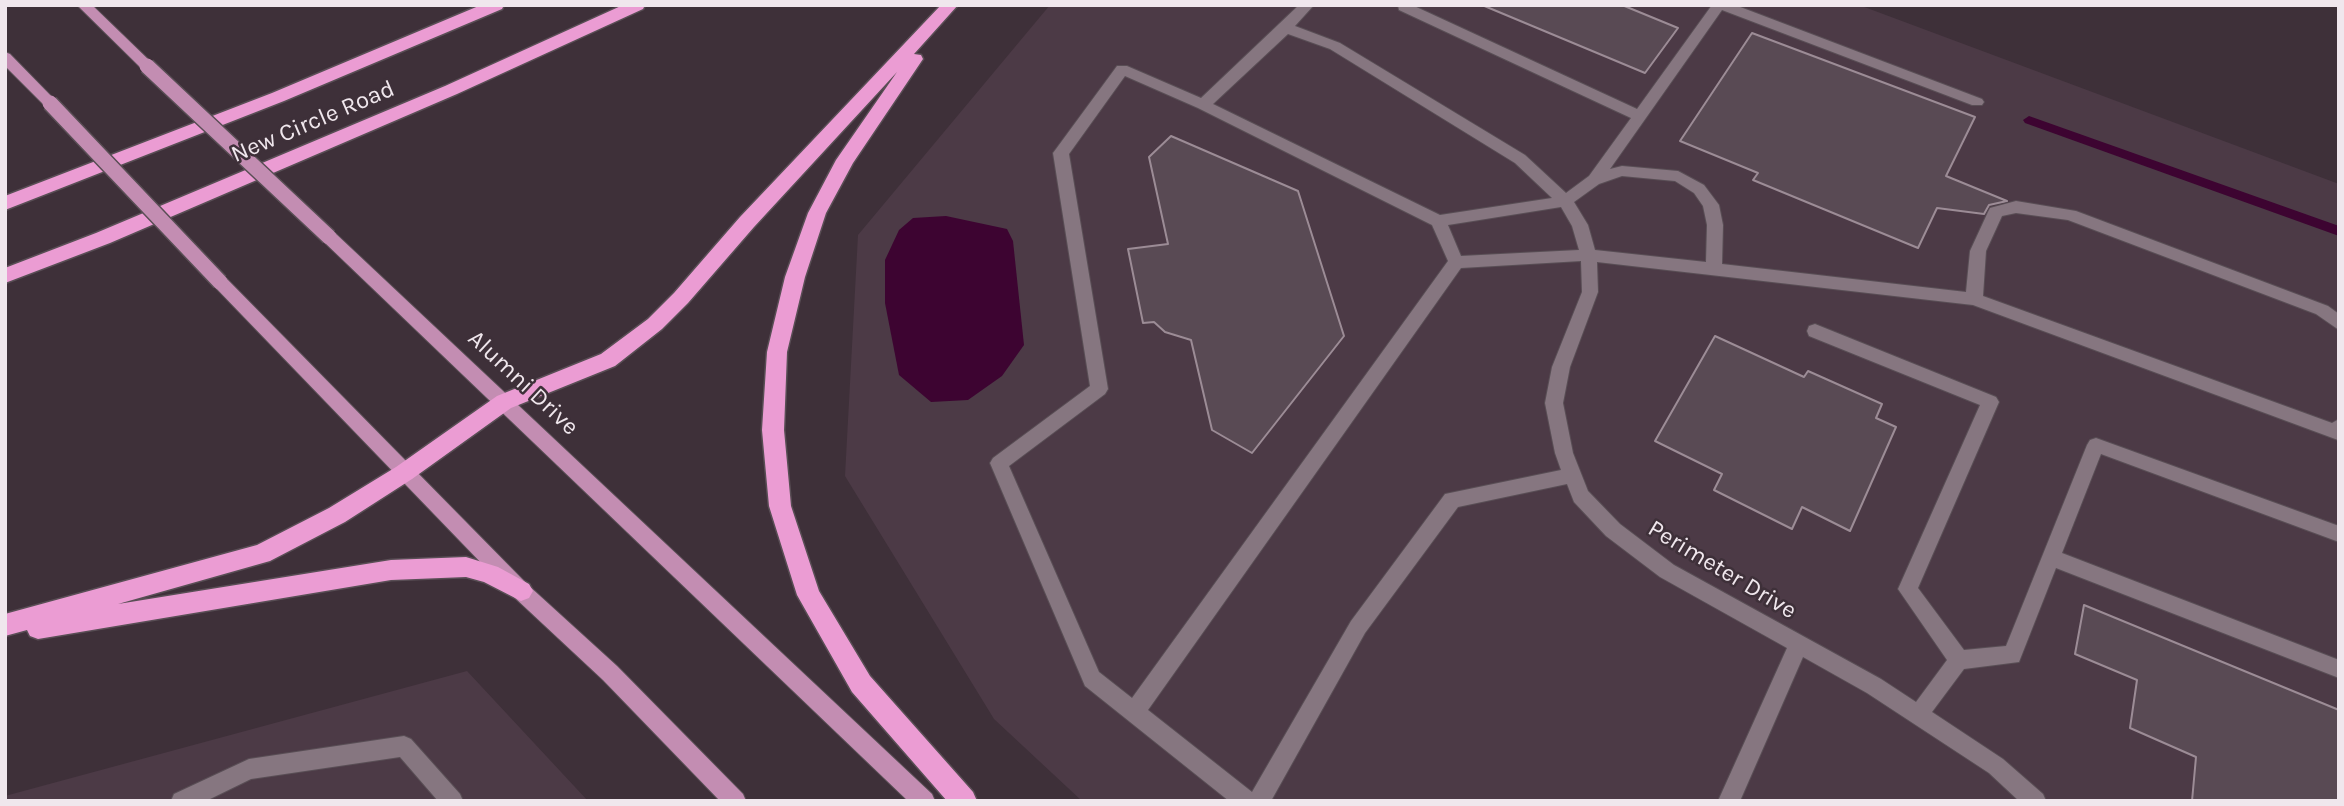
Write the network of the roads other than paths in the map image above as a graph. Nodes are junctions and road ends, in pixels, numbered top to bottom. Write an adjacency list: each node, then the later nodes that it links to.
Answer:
1 (84, 5): 25 (main road, Alumni Drive, bridge)
2 (496, 5): 16 (highway, New Circle Road)
3 (636, 5): 21 (highway, New Circle Road)
4 (950, 5): 25 (highway)
5 (956, 5): 43 (highway)
6 (1307, 5): 9 (street)
7 (1720, 5): 11 (street); 13 (street)
8 (1404, 7): 13 (street)
9 (1286, 28): 12 (street); 15 (street, Perimeter Drive)
10 (5, 57): 27 (main road, bridge)
11 (1977, 102)
12 (1202, 105): 17 (street); 37 (street)
13 (1640, 116): 14 (street)
14 (1594, 180): 15 (street); 20 (street)
15 (1565, 201): 17 (street); 18 (street, Perimeter Drive)
16 (5, 203)
17 (1438, 221): 19 (street)
18 (1589, 255): 19 (street); 20 (street); 28 (street, Perimeter Drive)
19 (1456, 262): 37 (street)
20 (1714, 270): 22 (street)
21 (5, 276)
22 (1973, 299): 23 (street); 26 (street)
23 (2339, 324)
24 (1815, 331): 35 (street)
25 (504, 402): 27 (highway); 42 (main road, Alumni Drive)
26 (2339, 426)
27 (404, 473): 31 (main road); 32 (highway)
28 (1572, 475): 34 (street, Perimeter Drive); 45 (street)
29 (2339, 534): 30 (street)
30 (2051, 558): 35 (street); 36 (street)
31 (521, 591): 33 (highway); 41 (main road)
32 (5, 625)
33 (5, 634)
34 (1799, 644): 38 (street, Perimeter Drive); 46 (street)
35 (1959, 660): 38 (street)
36 (2339, 669)
37 (1134, 712): 44 (street)
38 (1918, 715): 47 (street, Perimeter Drive)
39 (182, 801): 40 (street)
40 (452, 801)
41 (735, 801)
42 (924, 801)
43 (964, 801)
44 (1246, 801)
45 (1259, 801)
46 (1730, 801)
47 (2035, 801)

